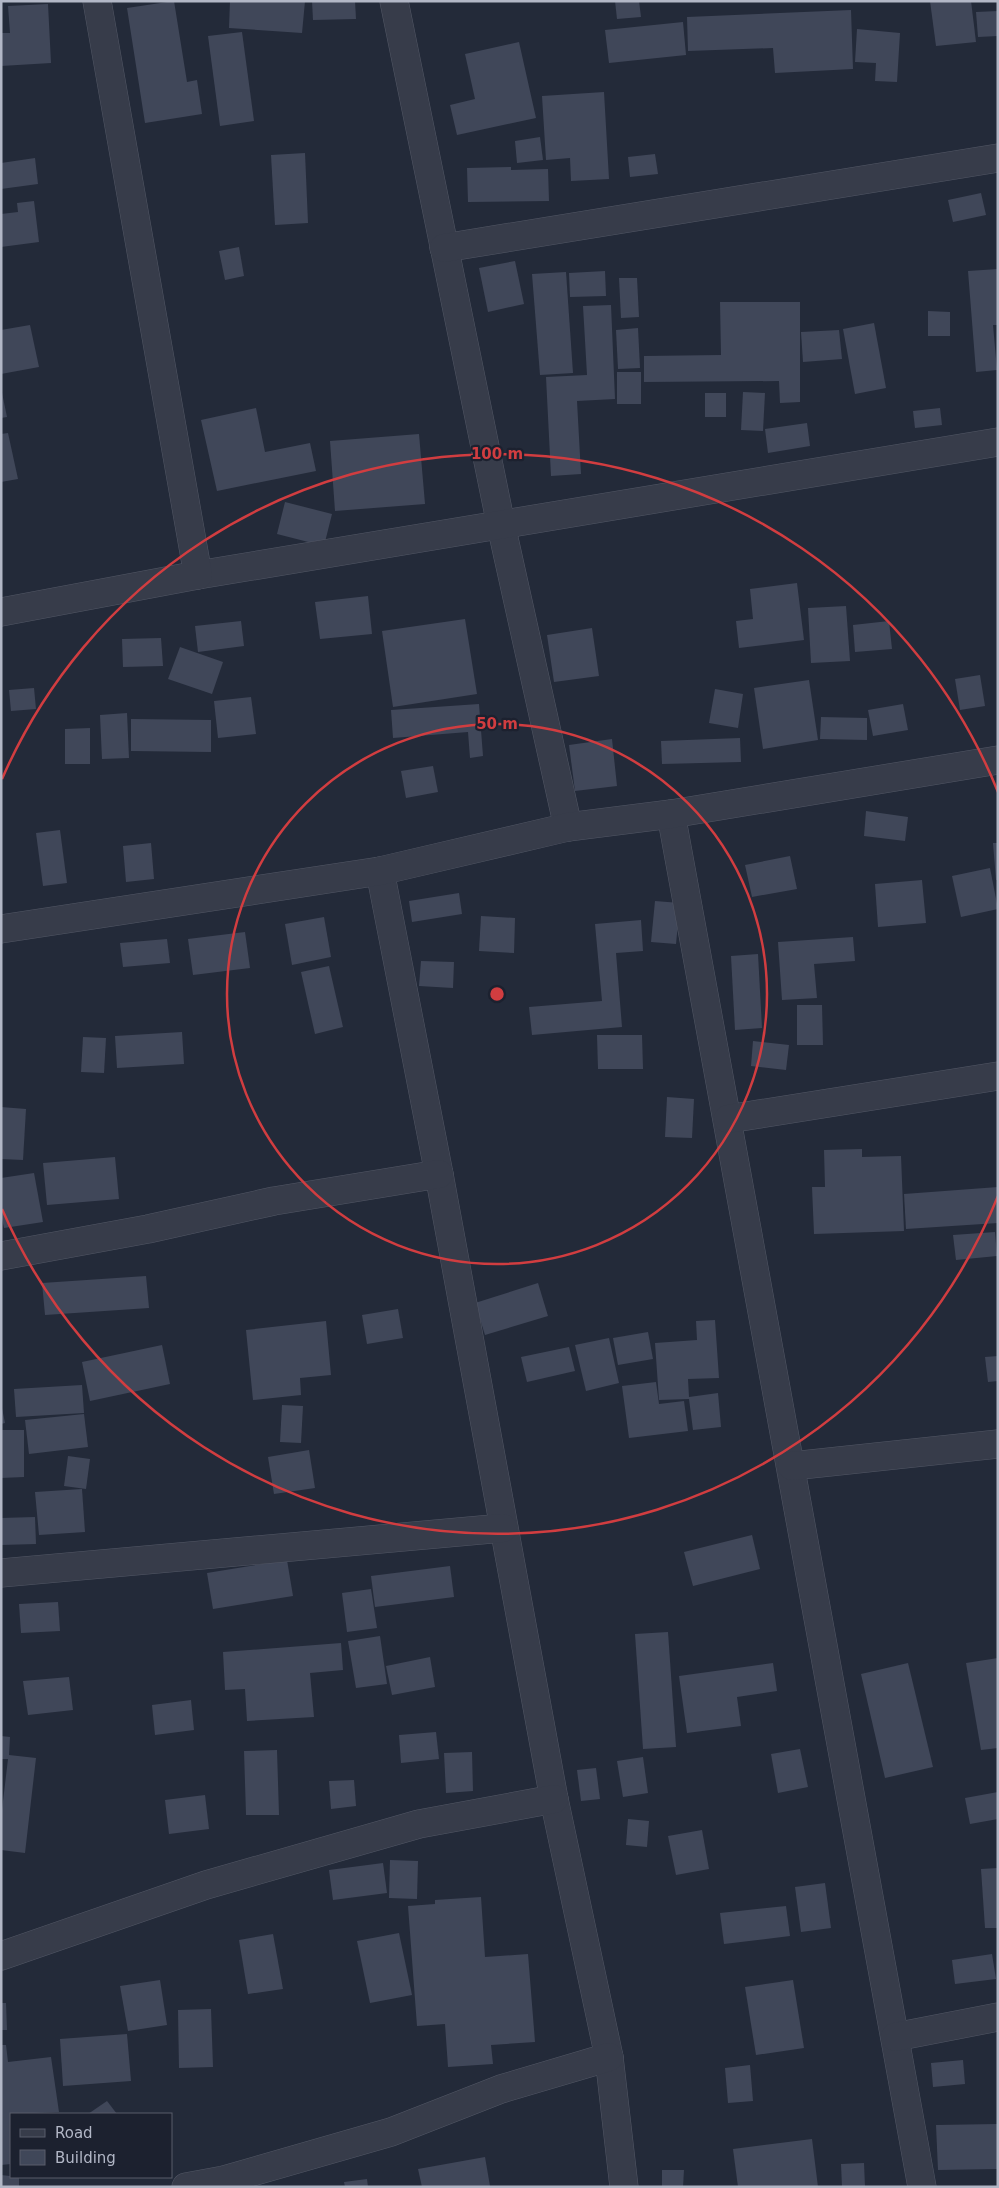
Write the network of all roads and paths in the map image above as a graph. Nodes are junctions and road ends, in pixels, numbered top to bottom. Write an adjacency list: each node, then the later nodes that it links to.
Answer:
1 (97, 1): 7 (street)
2 (394, 1): 4 (street)
3 (998, 158): 4 (street)
4 (444, 248): 6 (street)
5 (998, 442): 6 (street)
6 (501, 525): 7 (street); 11 (street)
7 (198, 575): 8 (street)
8 (1, 612)
9 (998, 760): 10 (street)
10 (671, 814): 11 (street); 15 (street)
11 (568, 827): 12 (street)
12 (380, 871): 13 (street); 16 (street)
13 (1, 929)
14 (998, 1076): 15 (street)
15 (728, 1119): 19 (street)
16 (439, 1174): 17 (street); 20 (street)
17 (1, 1256)
18 (994, 1450): 19 (street)
19 (792, 1466): 25 (street)
20 (503, 1528): 21 (street); 22 (street)
21 (1, 1573)
22 (554, 1799): 23 (street); 26 (street)
23 (1, 1956)
24 (998, 2017): 25 (street)
25 (895, 2037): 29 (street)
26 (609, 2057): 27 (street); 28 (street)
27 (186, 2187)
28 (624, 2187)
29 (922, 2187)

